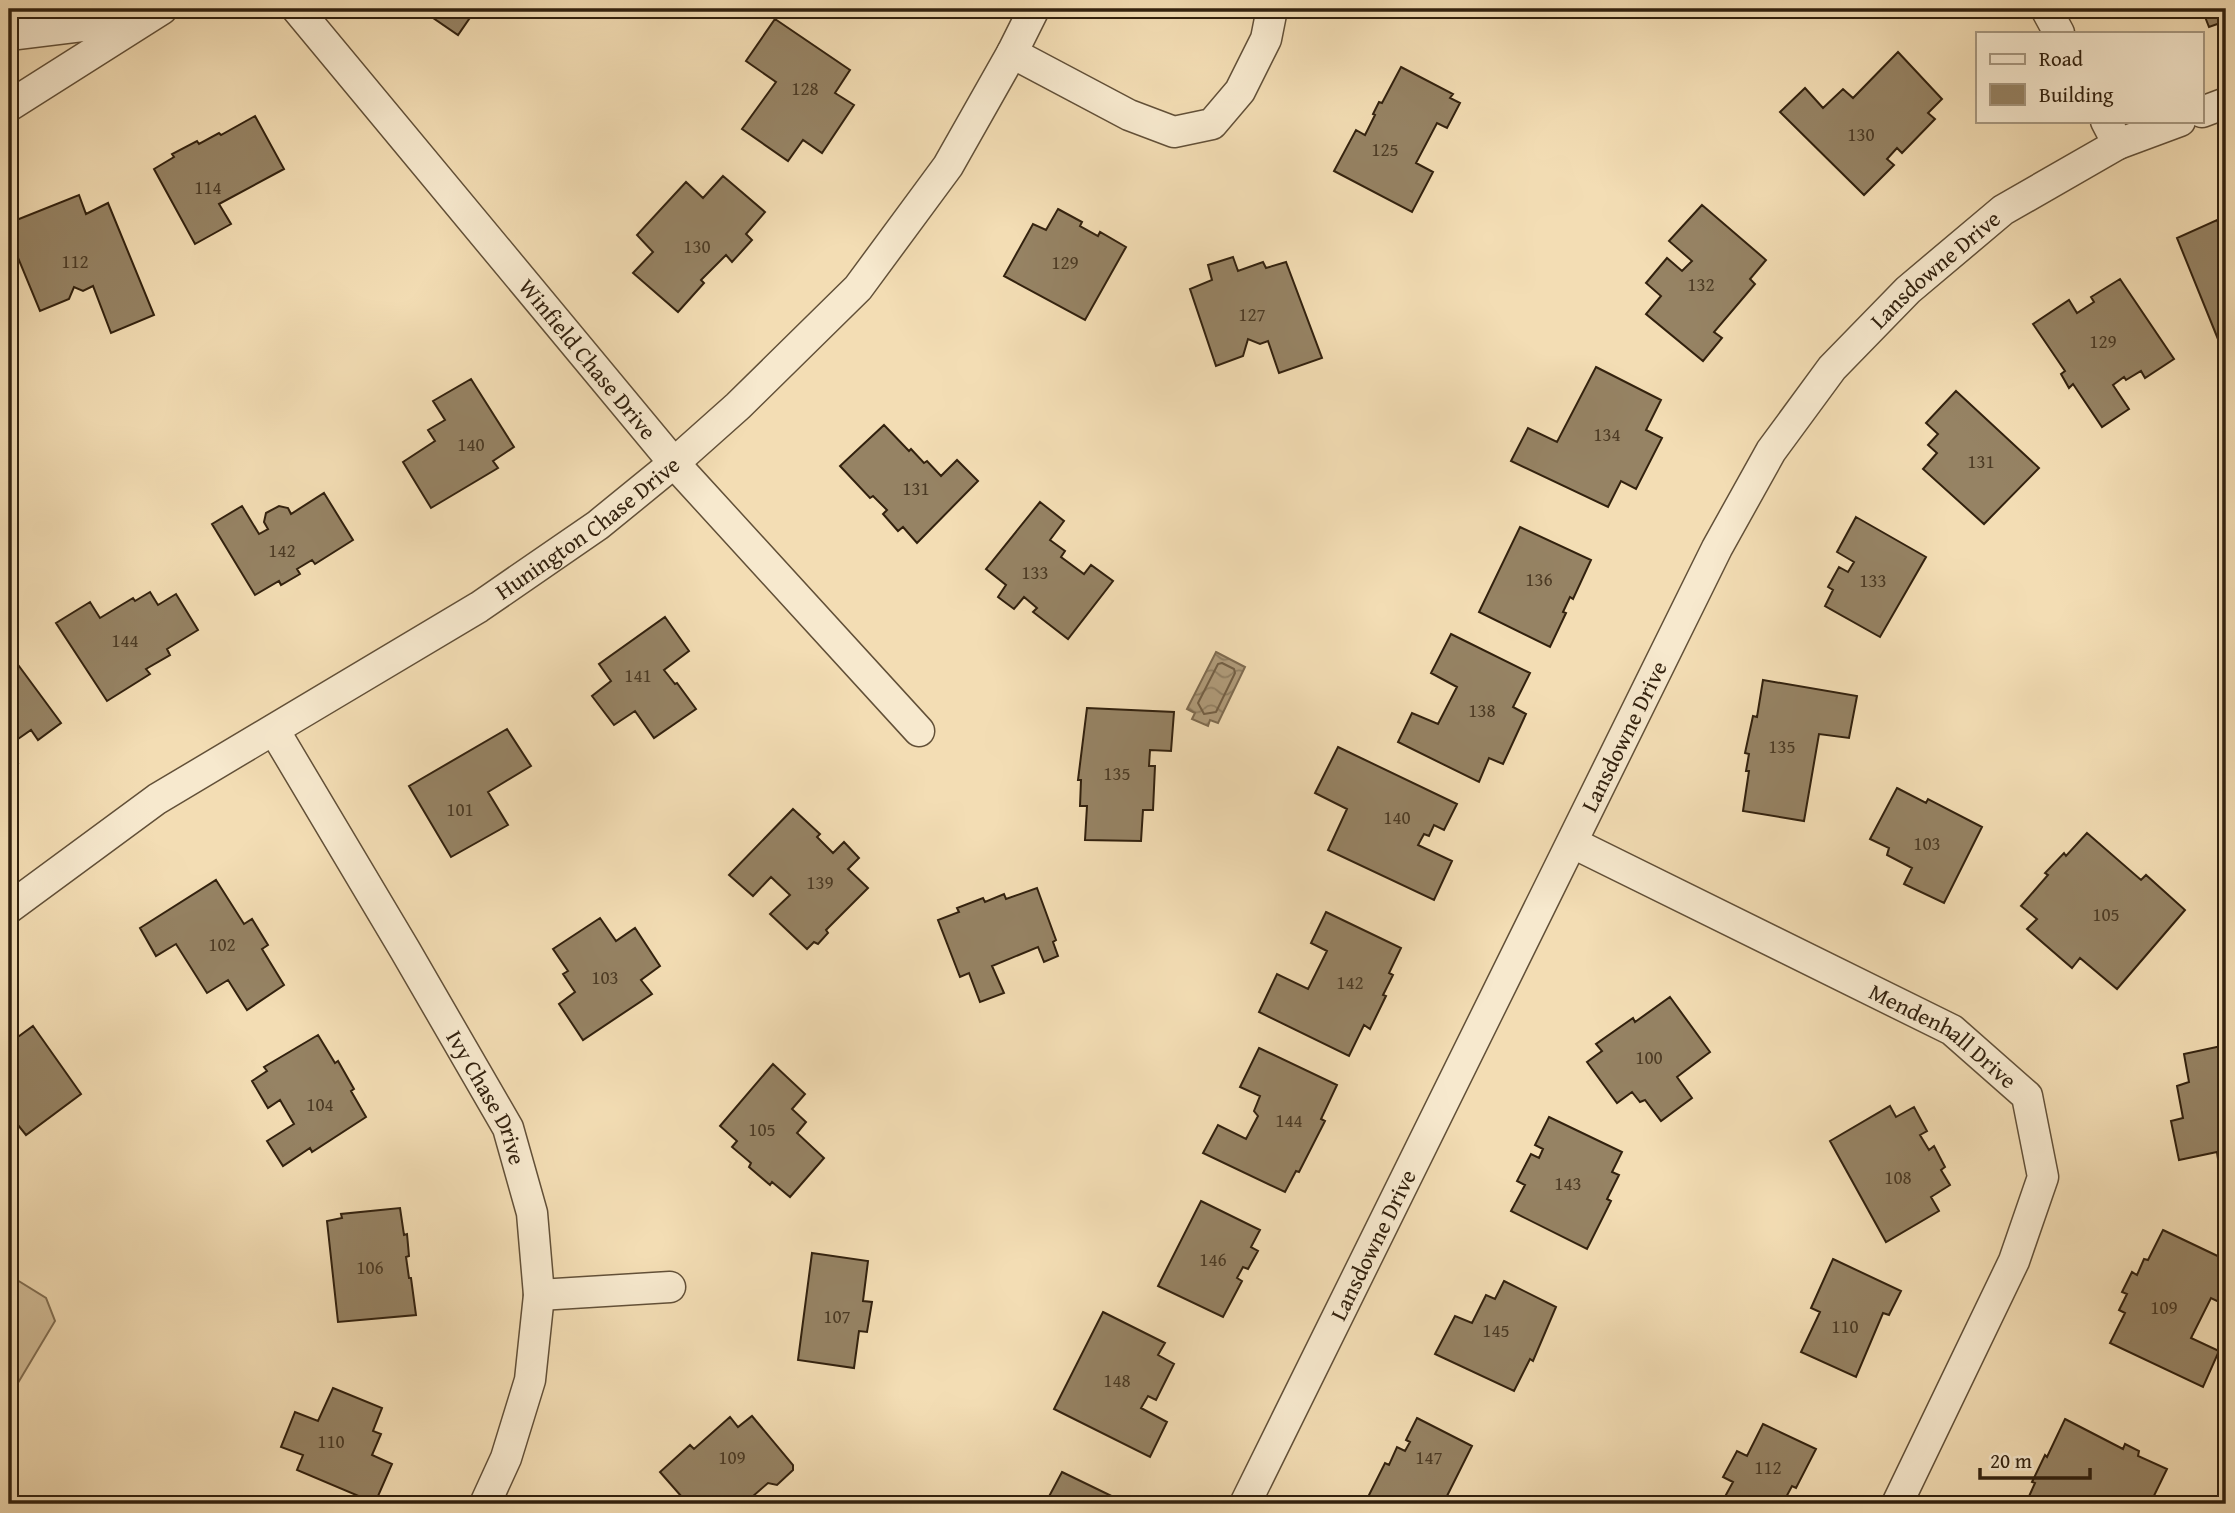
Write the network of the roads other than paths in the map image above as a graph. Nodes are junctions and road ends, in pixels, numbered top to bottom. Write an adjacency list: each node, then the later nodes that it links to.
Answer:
1 (297, 9): 14 (street, Winfield Chase Drive)
2 (1034, 9): 8 (street, Hunington Chase Drive)
3 (1272, 9): 8 (street)
4 (2046, 9): 6 (street)
5 (154, 13): 7 (street); 10 (street)
6 (2058, 32)
7 (9, 35)
8 (1012, 54): 14 (street, Hunington Chase Drive)
9 (2226, 103): 11 (street)
10 (9, 106)
11 (2204, 111)
12 (2174, 122): 13 (street, Lansdowne Drive)
13 (2112, 132): 17 (street, Lansdowne Drive)
14 (674, 463): 15 (street, Hunington Chase Drive); 16 (street, Winfield Chase Drive)
15 (274, 730): 18 (street, Hunington Chase Drive); 20 (street, Ivy Chase Drive)
16 (919, 731)
17 (1573, 843): 22 (street, Lansdowne Drive); 23 (street, Mendenhall Drive)
18 (9, 908)
19 (670, 1287): 20 (street)
20 (539, 1295): 21 (street, Ivy Chase Drive)
21 (485, 1504)
22 (1245, 1504)
23 (1897, 1504)

